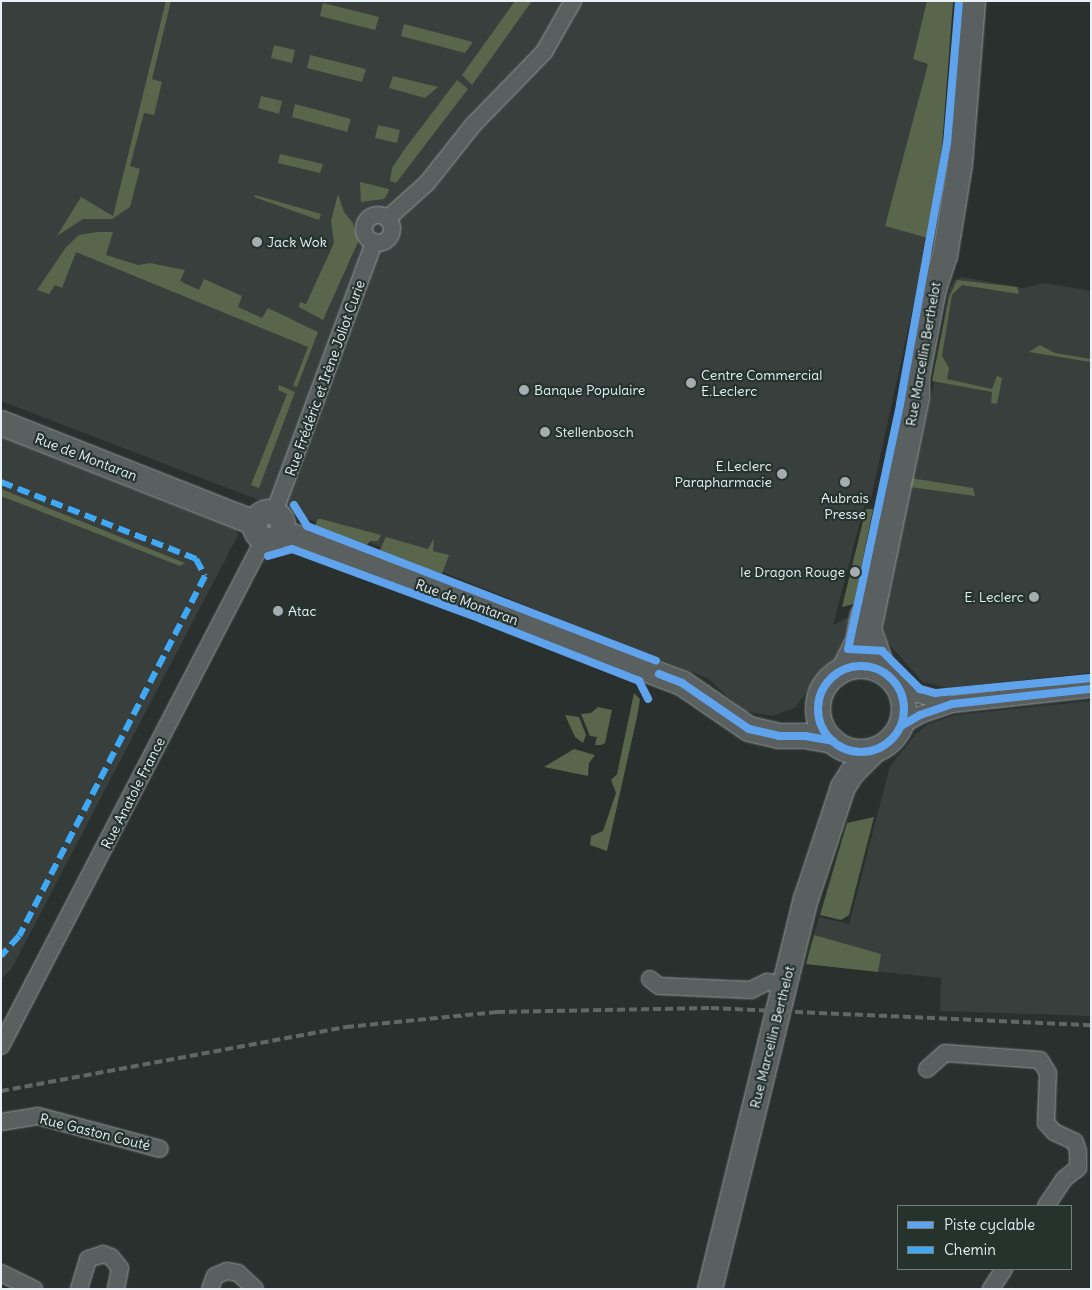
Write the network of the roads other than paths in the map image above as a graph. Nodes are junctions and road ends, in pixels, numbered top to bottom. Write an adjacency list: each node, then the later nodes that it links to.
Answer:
1 (573, 1): 5 (street, Rue Frédéric et Irène Joliot Curie)
2 (966, 1): 6 (main road, Rue Marcellin Berthelot)
3 (973, 1): 7 (main road, Rue Marcellin Berthelot)
4 (1, 423): 5 (main road, Rue de Montaran)
5 (269, 527): 12 (main road, Rue de Montaran); 18 (street, Rue Anatole France)
6 (844, 669): 7 (main road); 9 (main road, Rue Marcellin Berthelot)
7 (889, 676): 10 (street); 11 (main road, Rue Marcellin Berthelot)
8 (1091, 690): 10 (street)
9 (818, 704): 12 (main road); 13 (main road, Rue Marcellin Berthelot)
10 (952, 704): 11 (street)
11 (901, 726): 14 (main road, Rue Marcellin Berthelot)
12 (766, 733): 13 (main road, Rue de Montaran)
13 (836, 743): 14 (main road); 15 (main road, Rue Marcellin Berthelot)
14 (876, 749): 15 (main road, Rue Marcellin Berthelot)
15 (843, 787): 17 (main road, Rue Marcellin Berthelot)
16 (650, 978): 17 (street)
17 (785, 984): 31 (main road, Rue Marcellin Berthelot)
18 (1, 1046)
19 (927, 1069): 22 (street)
20 (1, 1122): 21 (street, Rue Gaston Couté)
21 (160, 1149)
22 (1084, 1170): 23 (street)
23 (1047, 1205)
24 (1003, 1270): 32 (street)
25 (1, 1273): 26 (street)
26 (34, 1289)
27 (79, 1289): 28 (street)
28 (116, 1289)
29 (210, 1289): 30 (street)
30 (255, 1289)
31 (710, 1289)
32 (991, 1289)

